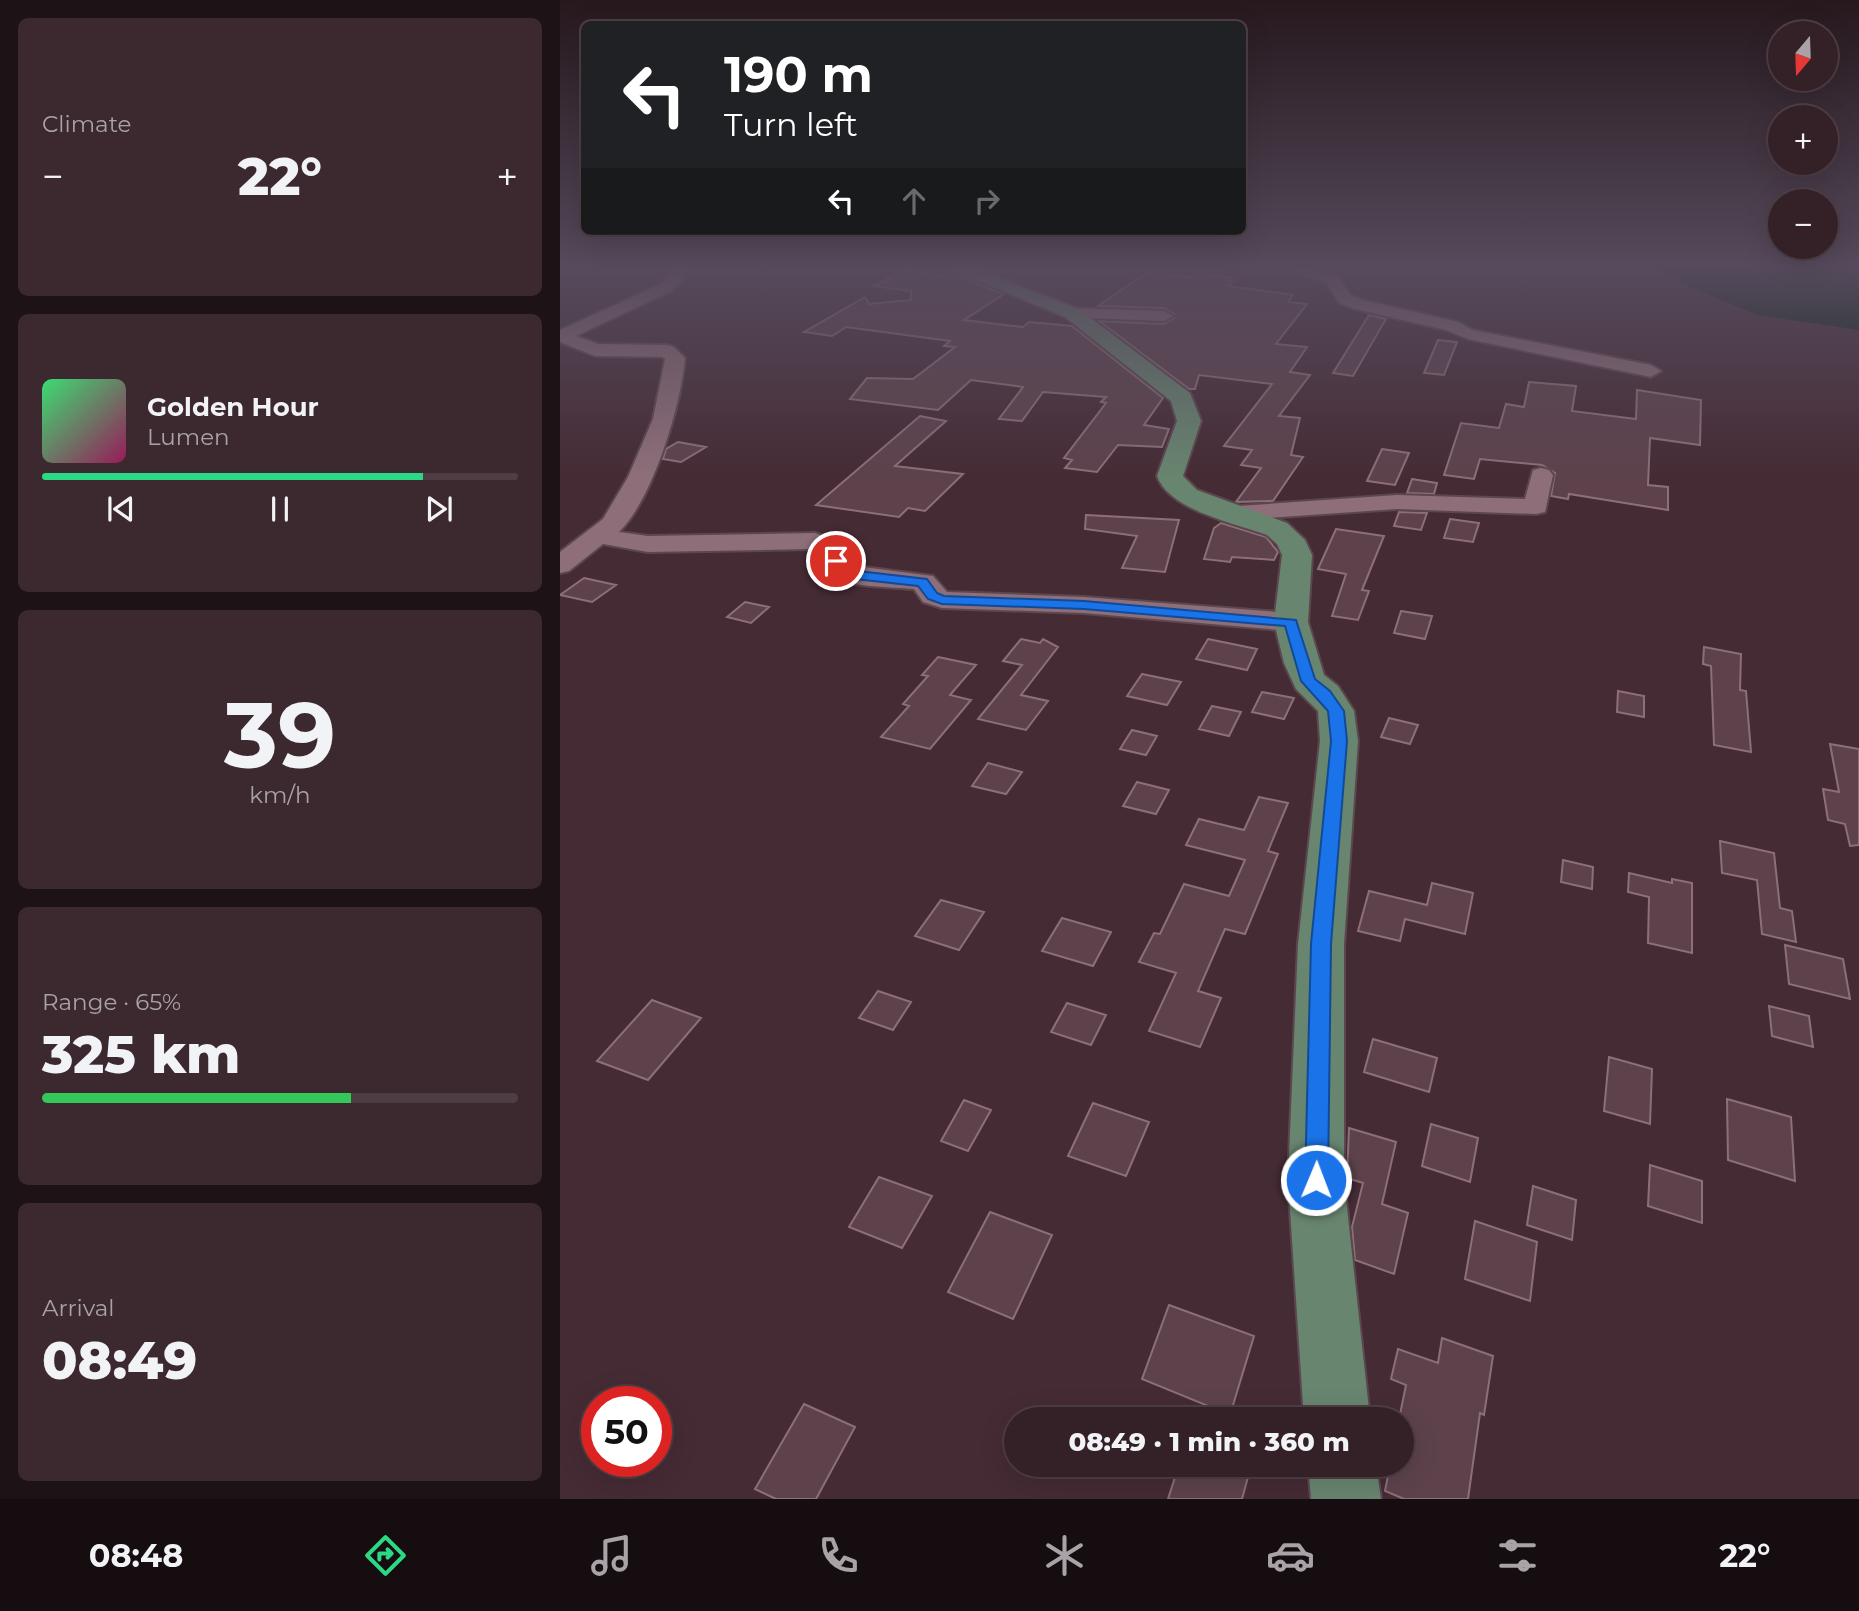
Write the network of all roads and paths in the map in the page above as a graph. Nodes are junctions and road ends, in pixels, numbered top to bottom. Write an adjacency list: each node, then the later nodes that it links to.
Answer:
1 (565, 338): 7 (street)
2 (1104, 338): 6 (main road)
3 (1488, 338): 4 (street)
4 (1651, 371)
5 (1541, 475): 6 (street)
6 (1239, 513): 9 (main road)
7 (599, 536): 8 (street); 9 (street)
8 (560, 565)
9 (1291, 622): 10 (main road)
10 (1336, 1407)
11 (1343, 1477): 12 (main road)
12 (1346, 1499)

